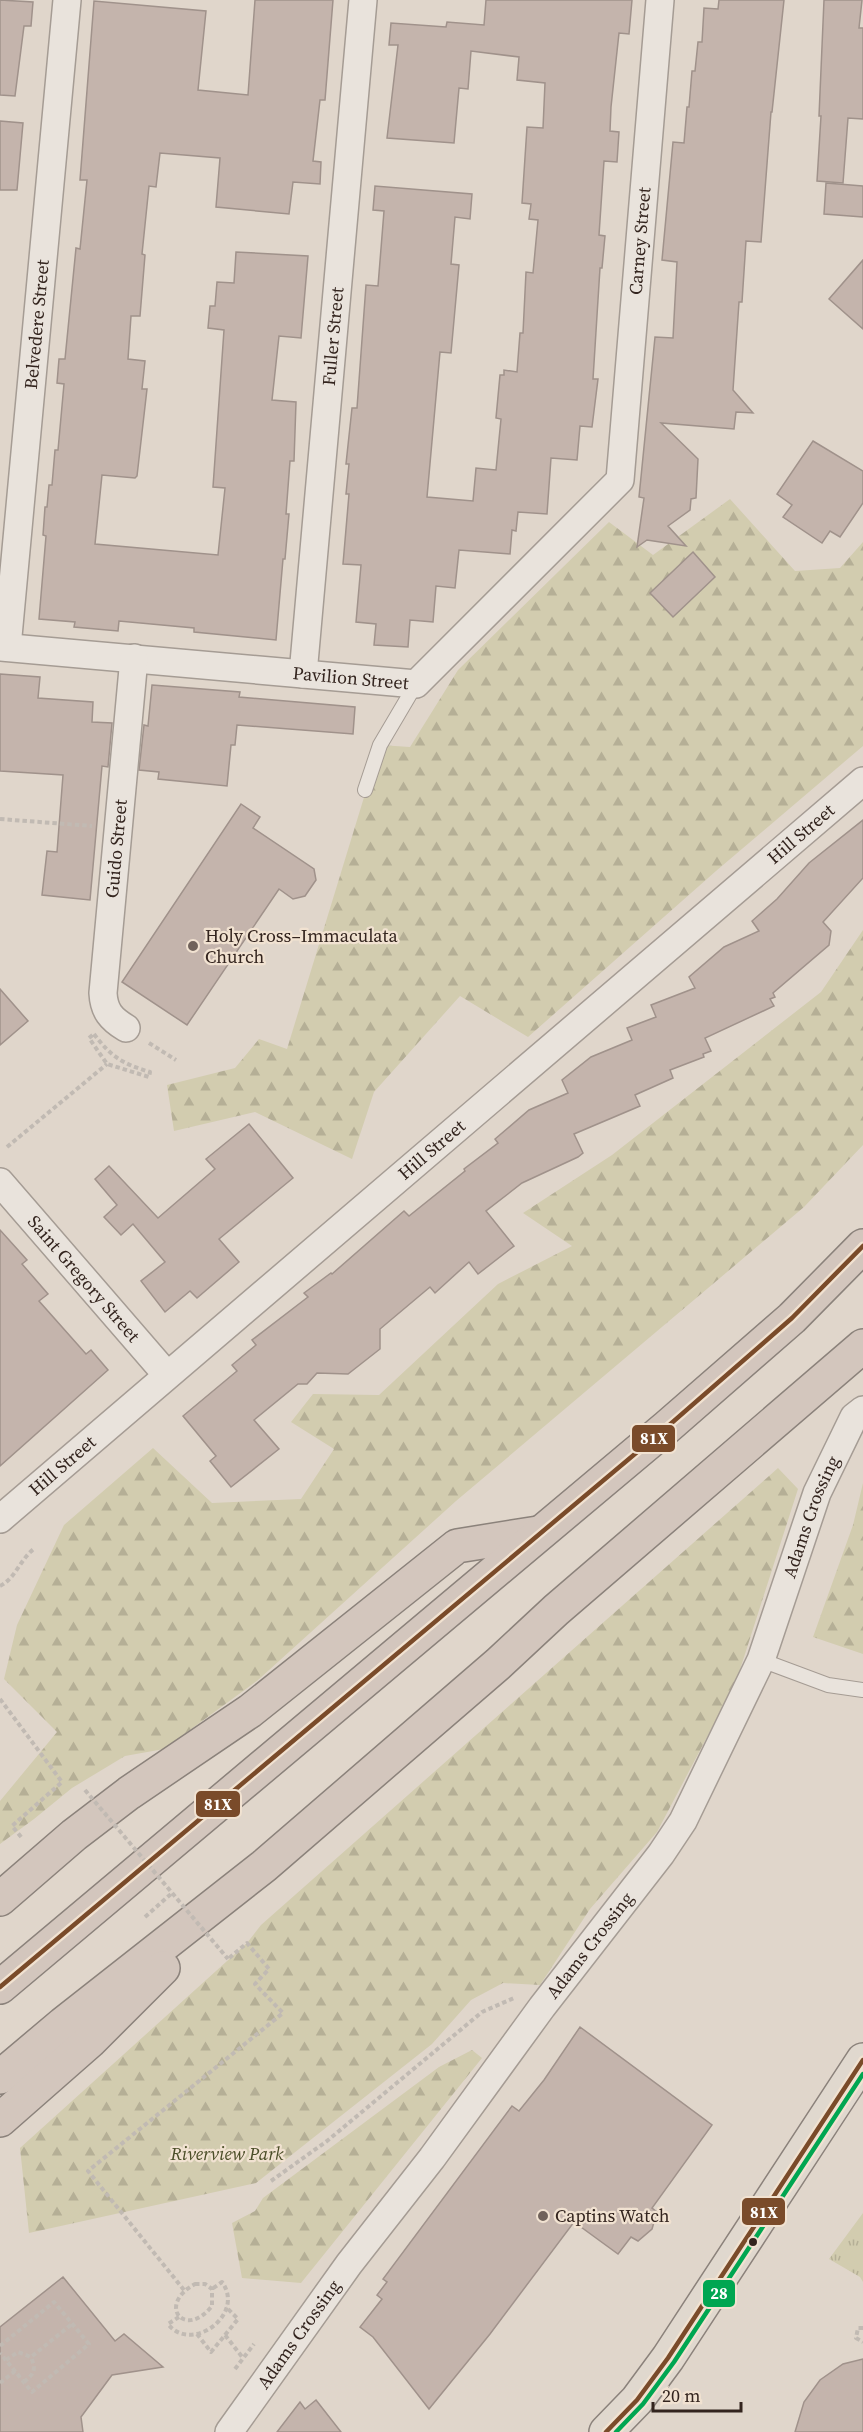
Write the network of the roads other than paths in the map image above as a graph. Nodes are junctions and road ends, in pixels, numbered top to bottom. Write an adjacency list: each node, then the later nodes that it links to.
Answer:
1 (68, 0): 5 (street, Belvedere Street)
2 (363, 0): 7 (street, Fuller Street)
3 (660, 0): 4 (street, Carney Street)
4 (620, 480): 8 (street, Pavilion Street)
5 (3, 647): 6 (street, Pavilion Street)
6 (134, 658): 7 (street, Pavilion Street); 11 (street, Guido Street)
7 (303, 674): 8 (street, Pavilion Street)
8 (416, 684): 10 (lane)
9 (863, 781): 15 (street, Hill Street)
10 (365, 790)
11 (126, 1028)
12 (0, 1182): 15 (street, Saint Gregory Street)
13 (863, 1246): 18 (highway)
14 (863, 1346): 21 (highway)
15 (167, 1375): 17 (street, Hill Street)
16 (863, 1410): 19 (street, Adams Crossing)
17 (0, 1519)
18 (539, 1533): 22 (highway); 23 (highway)
19 (761, 1660): 20 (lane); 27 (street, Adams Crossing)
20 (863, 1690)
21 (264, 1866): 25 (highway); 26 (highway)
22 (0, 1899)
23 (0, 1987)
24 (861, 2069): 28 (main road)
25 (0, 2077)
26 (0, 2120)
27 (229, 2432)
28 (606, 2432)

